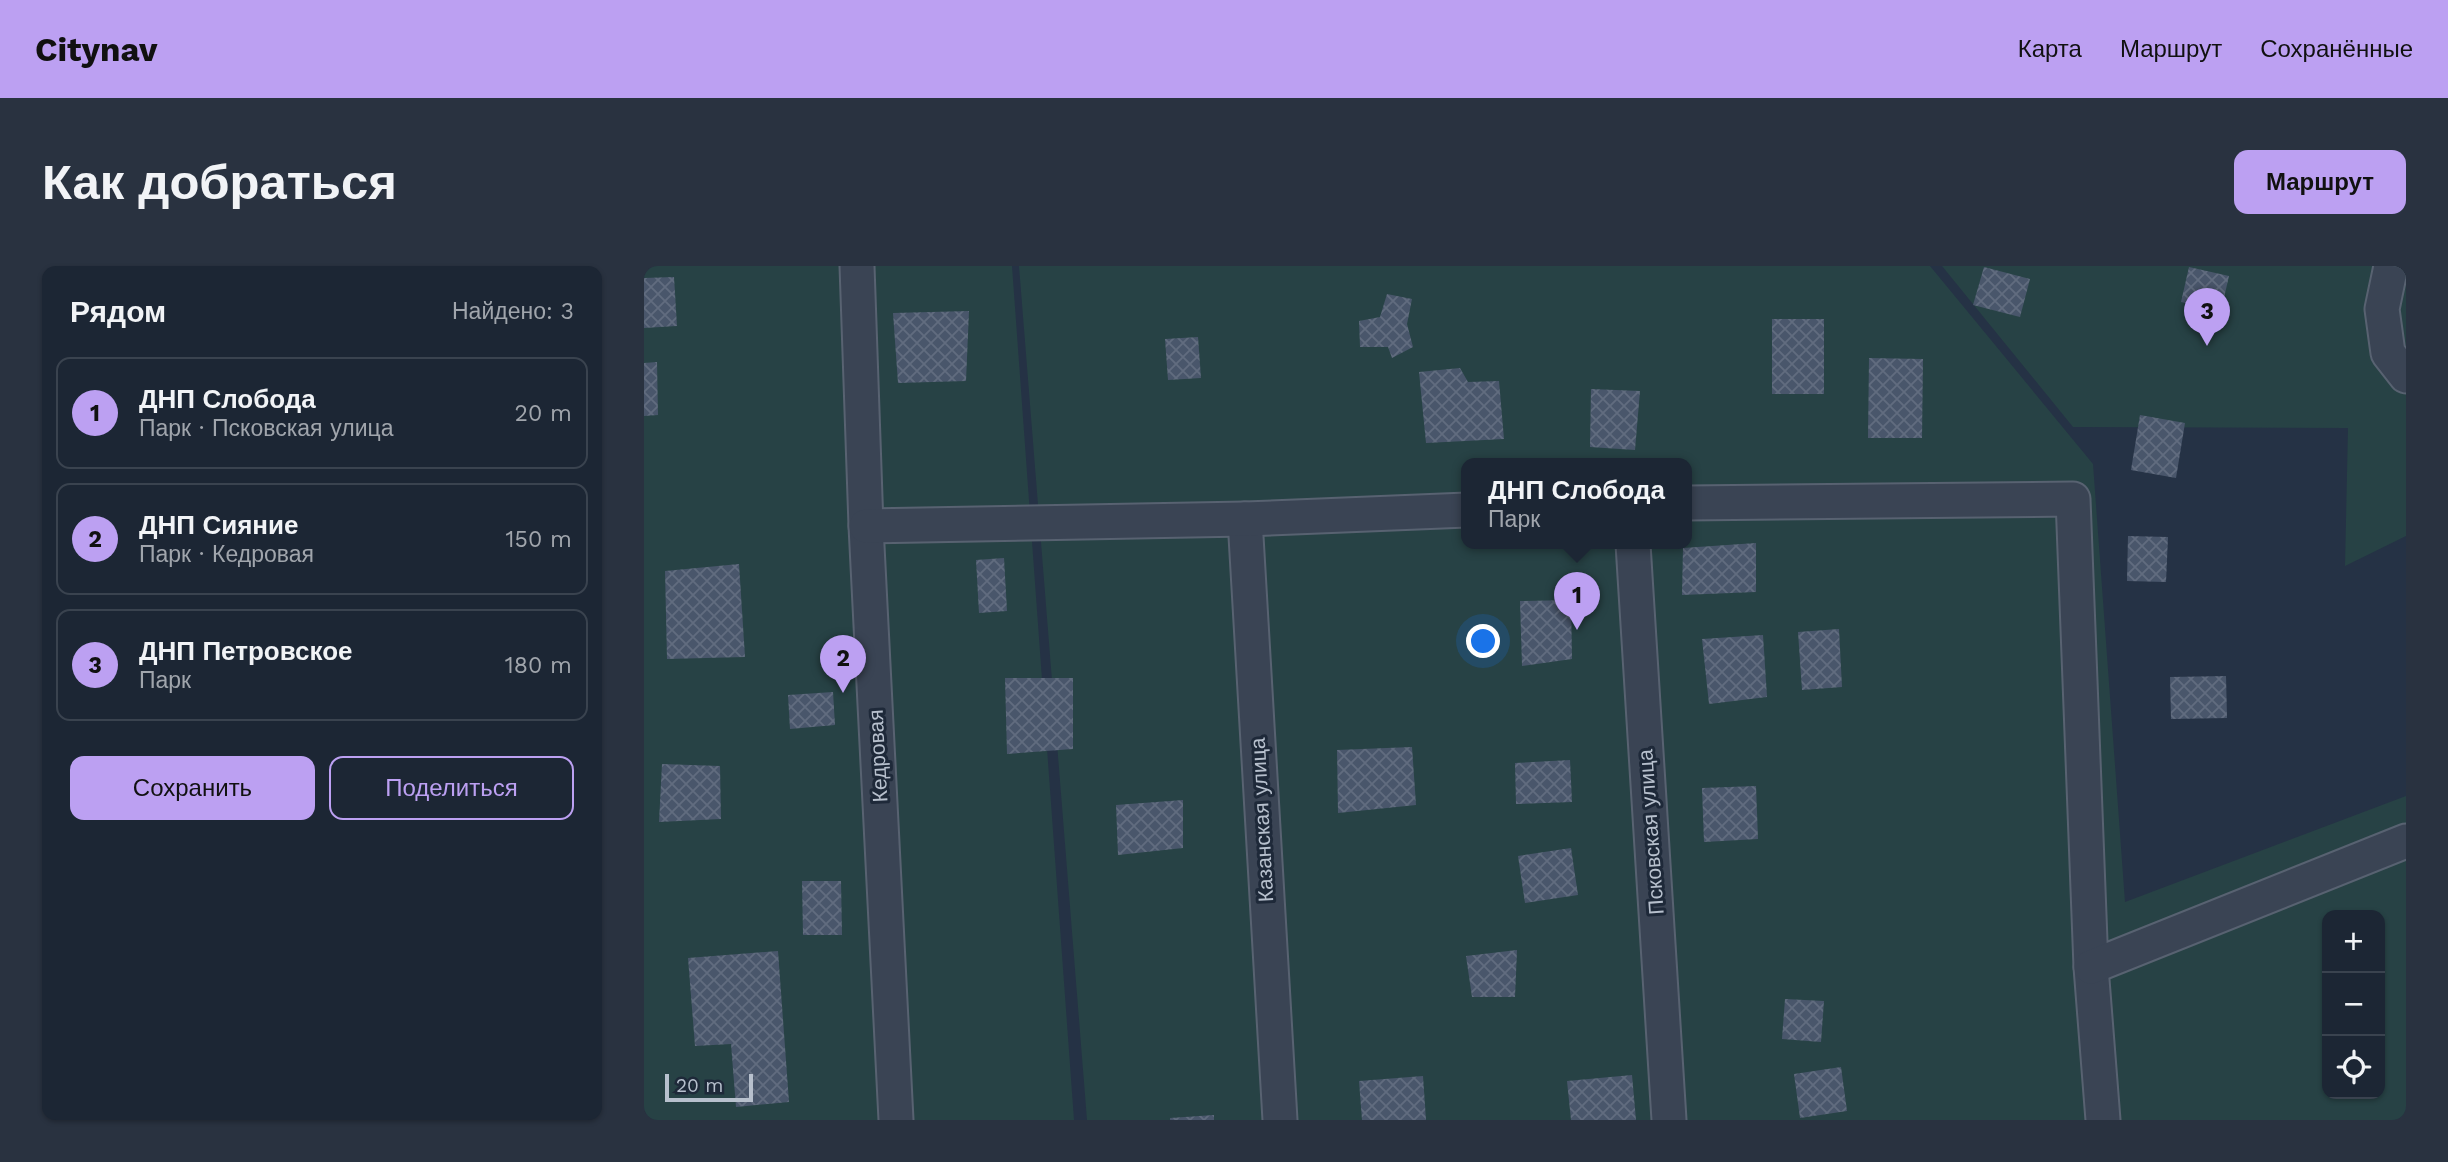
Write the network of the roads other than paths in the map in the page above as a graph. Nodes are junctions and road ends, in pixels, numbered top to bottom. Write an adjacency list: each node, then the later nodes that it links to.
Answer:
1 (858, 266): 7 (street, Кедровая)
2 (2391, 266): 3 (street)
3 (2406, 376)
4 (1692, 503): 10 (street)
5 (1461, 510): 6 (street)
6 (1245, 519): 7 (street); 12 (street, Казанская улица)
7 (866, 526): 11 (street, Кедровая)
8 (1633, 549): 13 (street, Псковская улица)
9 (2406, 841): 10 (street)
10 (2091, 967): 14 (street)
11 (896, 1120)
12 (1280, 1120)
13 (1668, 1120)
14 (2103, 1120)

